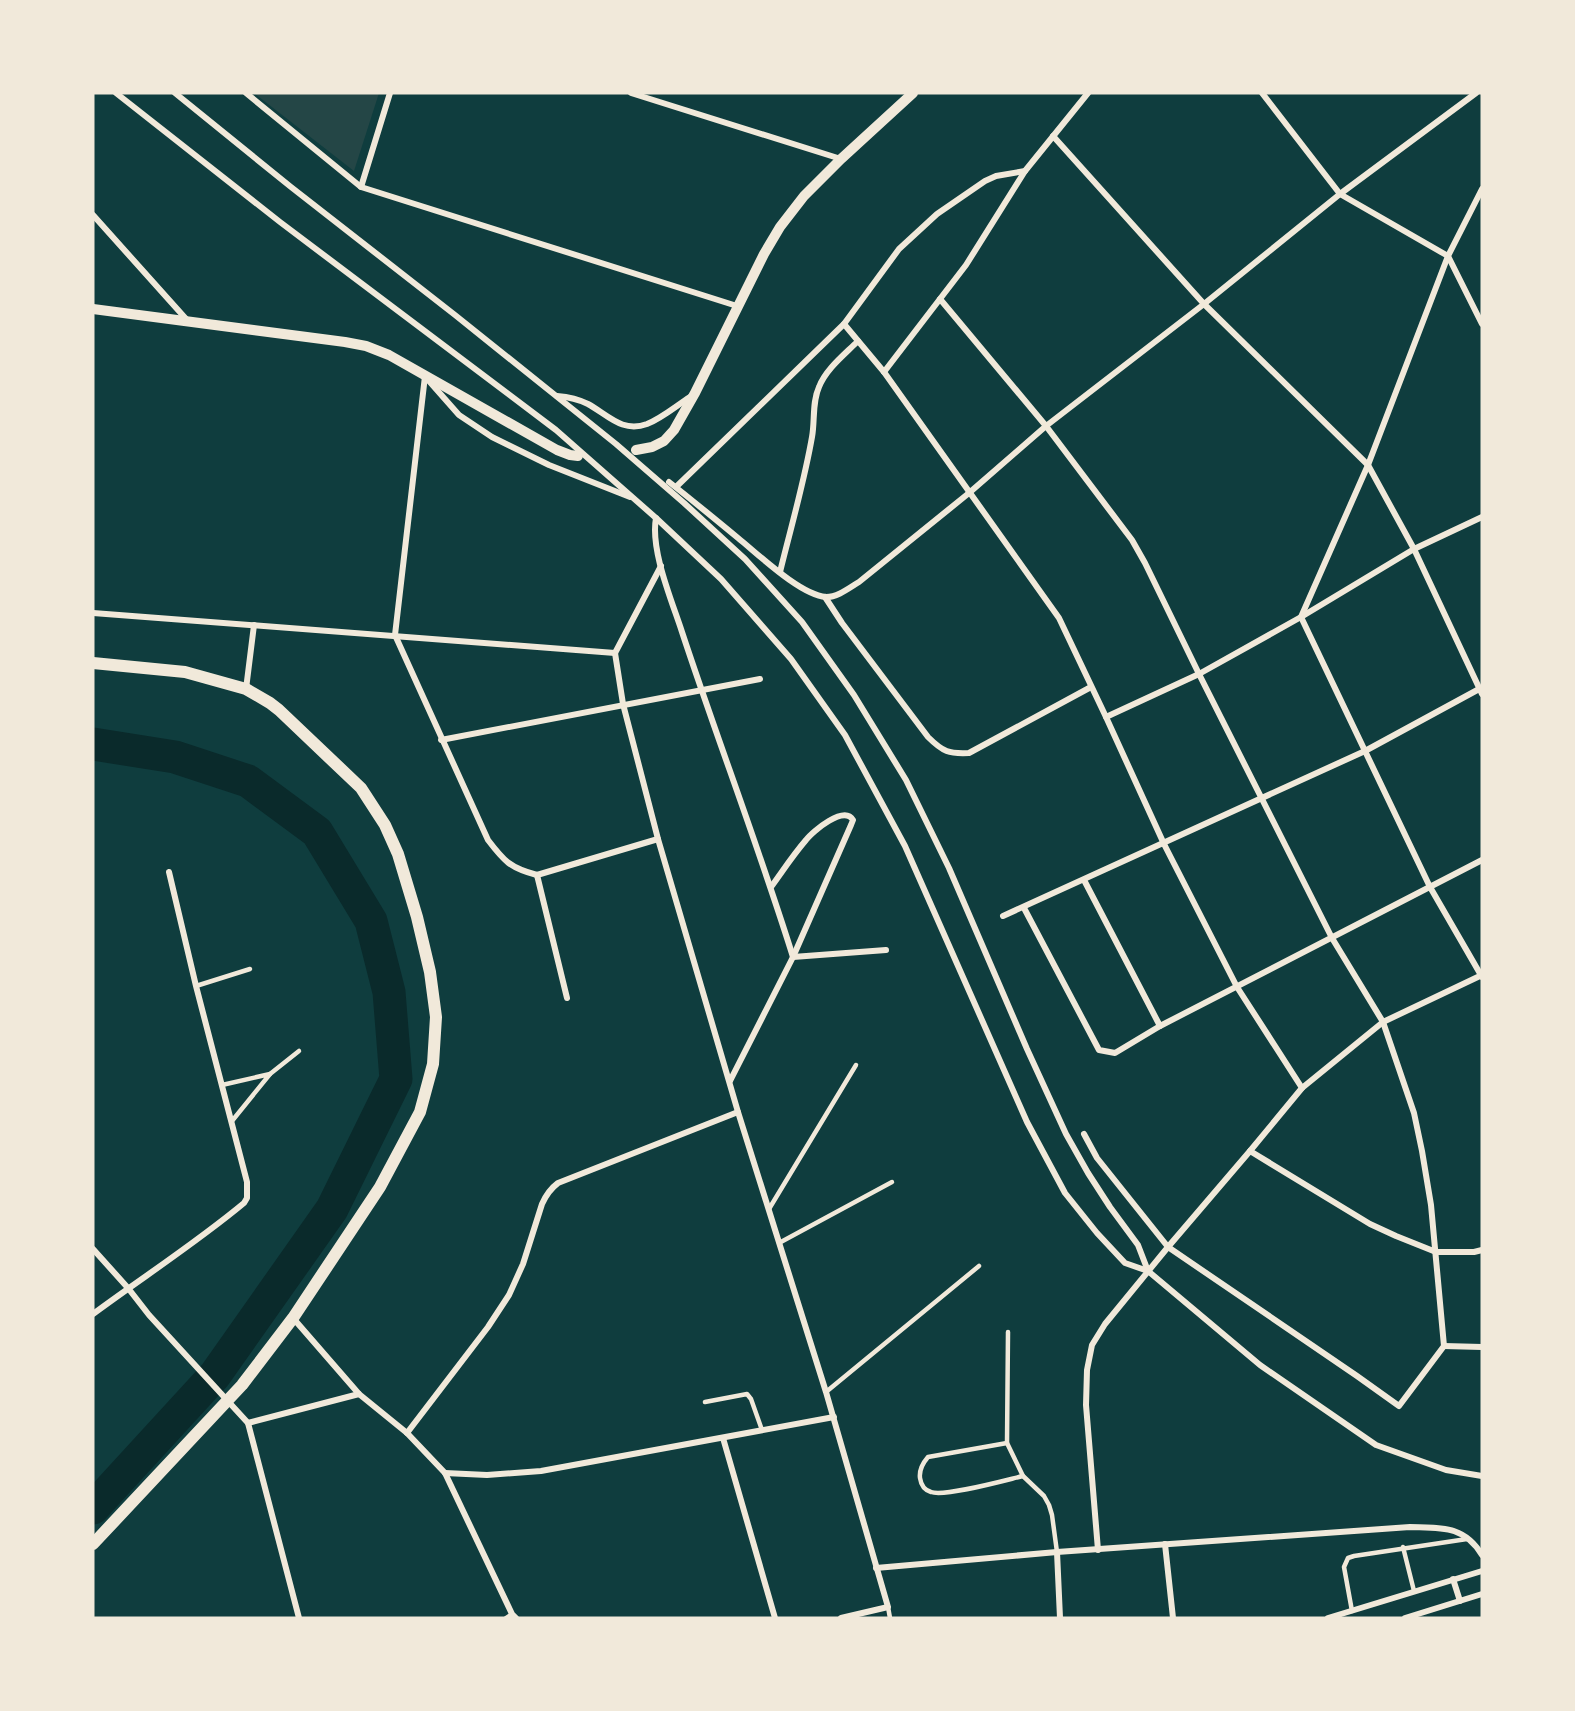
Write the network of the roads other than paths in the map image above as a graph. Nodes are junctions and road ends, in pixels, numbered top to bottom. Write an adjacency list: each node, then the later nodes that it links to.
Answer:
1 (116, 93): 37 (street)
2 (175, 93): 29 (street)
3 (246, 93): 13 (street)
4 (390, 93): 13 (street)
5 (631, 93): 11 (street)
6 (913, 93): 11 (street)
7 (1088, 93): 10 (street)
8 (1262, 93): 15 (street)
9 (1476, 93): 15 (street)
10 (1053, 136): 12 (street); 19 (street)
11 (842, 159): 20 (street)
12 (1025, 171): 18 (street); 24 (street)
13 (361, 188): 20 (street)
14 (1482, 189): 17 (street)
15 (1340, 194): 17 (street); 19 (street)
16 (93, 215): 22 (street)
17 (1448, 256): 23 (street); 33 (street)
18 (940, 299): 26 (street); 30 (street)
19 (1204, 304): 30 (street); 33 (street)
20 (738, 306): 28 (street)
21 (93, 309): 22 (street)
22 (187, 321): 27 (street)
23 (1482, 323)
24 (844, 324): 25 (street); 35 (street)
25 (858, 342): 26 (street); 42 (street)
26 (884, 372): 36 (street)
27 (425, 376): 32 (street); 37 (street); 47 (street)
28 (695, 393): 29 (street); 31 (street)
29 (557, 396): 99 (street)
30 (1046, 426): 36 (street); 50 (street)
31 (636, 450)
32 (578, 456)
33 (1368, 465): 40 (street); 45 (street)
34 (669, 482): 35 (street)
35 (676, 487): 42 (street)
36 (969, 493): 43 (street); 52 (street)
37 (635, 499): 39 (street)
38 (1482, 517): 40 (street)
39 (656, 518): 41 (street); 99 (street)
40 (1414, 549): 45 (street); 55 (street)
41 (661, 566): 48 (street); 54 (street)
42 (780, 572): 43 (street)
43 (825, 597): 52 (street)
44 (93, 613): 46 (street)
45 (1301, 617): 50 (street); 59 (street)
46 (254, 625): 47 (street); 53 (street)
47 (395, 635): 48 (street); 58 (street)
48 (615, 653): 56 (street)
49 (93, 663): 53 (main road)
50 (1199, 674): 57 (street); 60 (street)
51 (760, 679): 54 (street)
52 (1091, 687): 57 (street)
53 (246, 689): 102 (main road)
54 (701, 690): 56 (street); 67 (street)
55 (1481, 690): 59 (street)
56 (623, 704): 58 (street); 61 (street)
57 (1106, 717): 62 (street)
58 (441, 740): 65 (street)
59 (1365, 751): 60 (street); 68 (street)
60 (1262, 799): 62 (street); 71 (street)
61 (658, 839): 65 (street); 84 (street)
62 (1164, 844): 66 (street); 77 (street)
63 (1482, 860): 68 (street)
64 (169, 872): 76 (street)
65 (537, 875): 78 (street)
66 (1084, 879): 69 (street); 80 (street)
67 (771, 887): 73 (street); 73 (street)
68 (1430, 887): 71 (street); 75 (street)
69 (1024, 908): 70 (street); 80 (street)
70 (1003, 916)
71 (1332, 938): 77 (street); 79 (street)
72 (886, 950): 73 (street)
73 (793, 957): 84 (street)
74 (250, 969): 76 (lane)
75 (1482, 976): 79 (street)
76 (196, 986): 85 (street)
77 (1237, 987): 80 (street); 86 (street)
78 (567, 998)
79 (1383, 1022): 86 (street); 97 (street)
80 (1160, 1026)
81 (299, 1051): 83 (lane)
82 (856, 1065): 92 (lane)
83 (270, 1074): 85 (lane); 88 (lane)
84 (730, 1082): 87 (street)
85 (222, 1085): 88 (street)
86 (1302, 1088): 90 (street)
87 (738, 1112): 92 (street); 112 (street)
88 (232, 1121): 100 (street)
89 (1084, 1134): 94 (street)
90 (1250, 1151): 94 (street); 97 (street)
91 (891, 1182): 93 (lane)
92 (769, 1209): 93 (street)
93 (779, 1243): 106 (street)
94 (1168, 1247): 99 (street); 104 (street)
95 (93, 1250): 100 (street)
96 (1482, 1250): 97 (street)
97 (1436, 1252): 104 (street)
98 (979, 1266): 106 (lane)
99 (1148, 1271): 117 (street); 122 (street)
100 (128, 1288): 101 (street); 110 (street)
101 (93, 1314)
102 (293, 1318): 107 (street); 119 (main road)
103 (1008, 1332): 114 (lane)
104 (1444, 1346): 105 (street)
105 (1482, 1347)
106 (826, 1392): 109 (street)
107 (359, 1394): 110 (street); 112 (street)
108 (705, 1402): 111 (lane)
109 (834, 1417): 111 (street); 125 (street)
110 (248, 1423): 134 (street)
111 (762, 1430): 113 (street)
112 (406, 1433): 115 (street)
113 (723, 1438): 115 (street); 135 (street)
114 (1007, 1443): 116 (lane); 116 (lane)
115 (444, 1473): 133 (street)
116 (1023, 1476): 123 (lane)
117 (1482, 1476)
118 (1470, 1539): 120 (street); 121 (lane); 124 (street)
119 (93, 1544)
120 (1165, 1544): 122 (street); 139 (street)
121 (1403, 1547): 128 (lane); 132 (lane)
122 (1098, 1550): 123 (street)
123 (1057, 1552): 125 (street); 138 (street)
124 (1482, 1555)
125 (876, 1568): 131 (street)
126 (1482, 1572): 127 (street)
127 (1453, 1579): 128 (street); 130 (street)
128 (1414, 1591): 132 (street)
129 (1482, 1594): 130 (street)
130 (1460, 1601): 141 (street)
131 (888, 1607): 136 (street); 137 (lane)
132 (1352, 1611): 140 (street)
133 (512, 1617)
134 (298, 1618)
135 (775, 1618)
136 (841, 1618)
137 (890, 1618)
138 (1060, 1618)
139 (1173, 1618)
140 (1328, 1618)
141 (1405, 1618)

